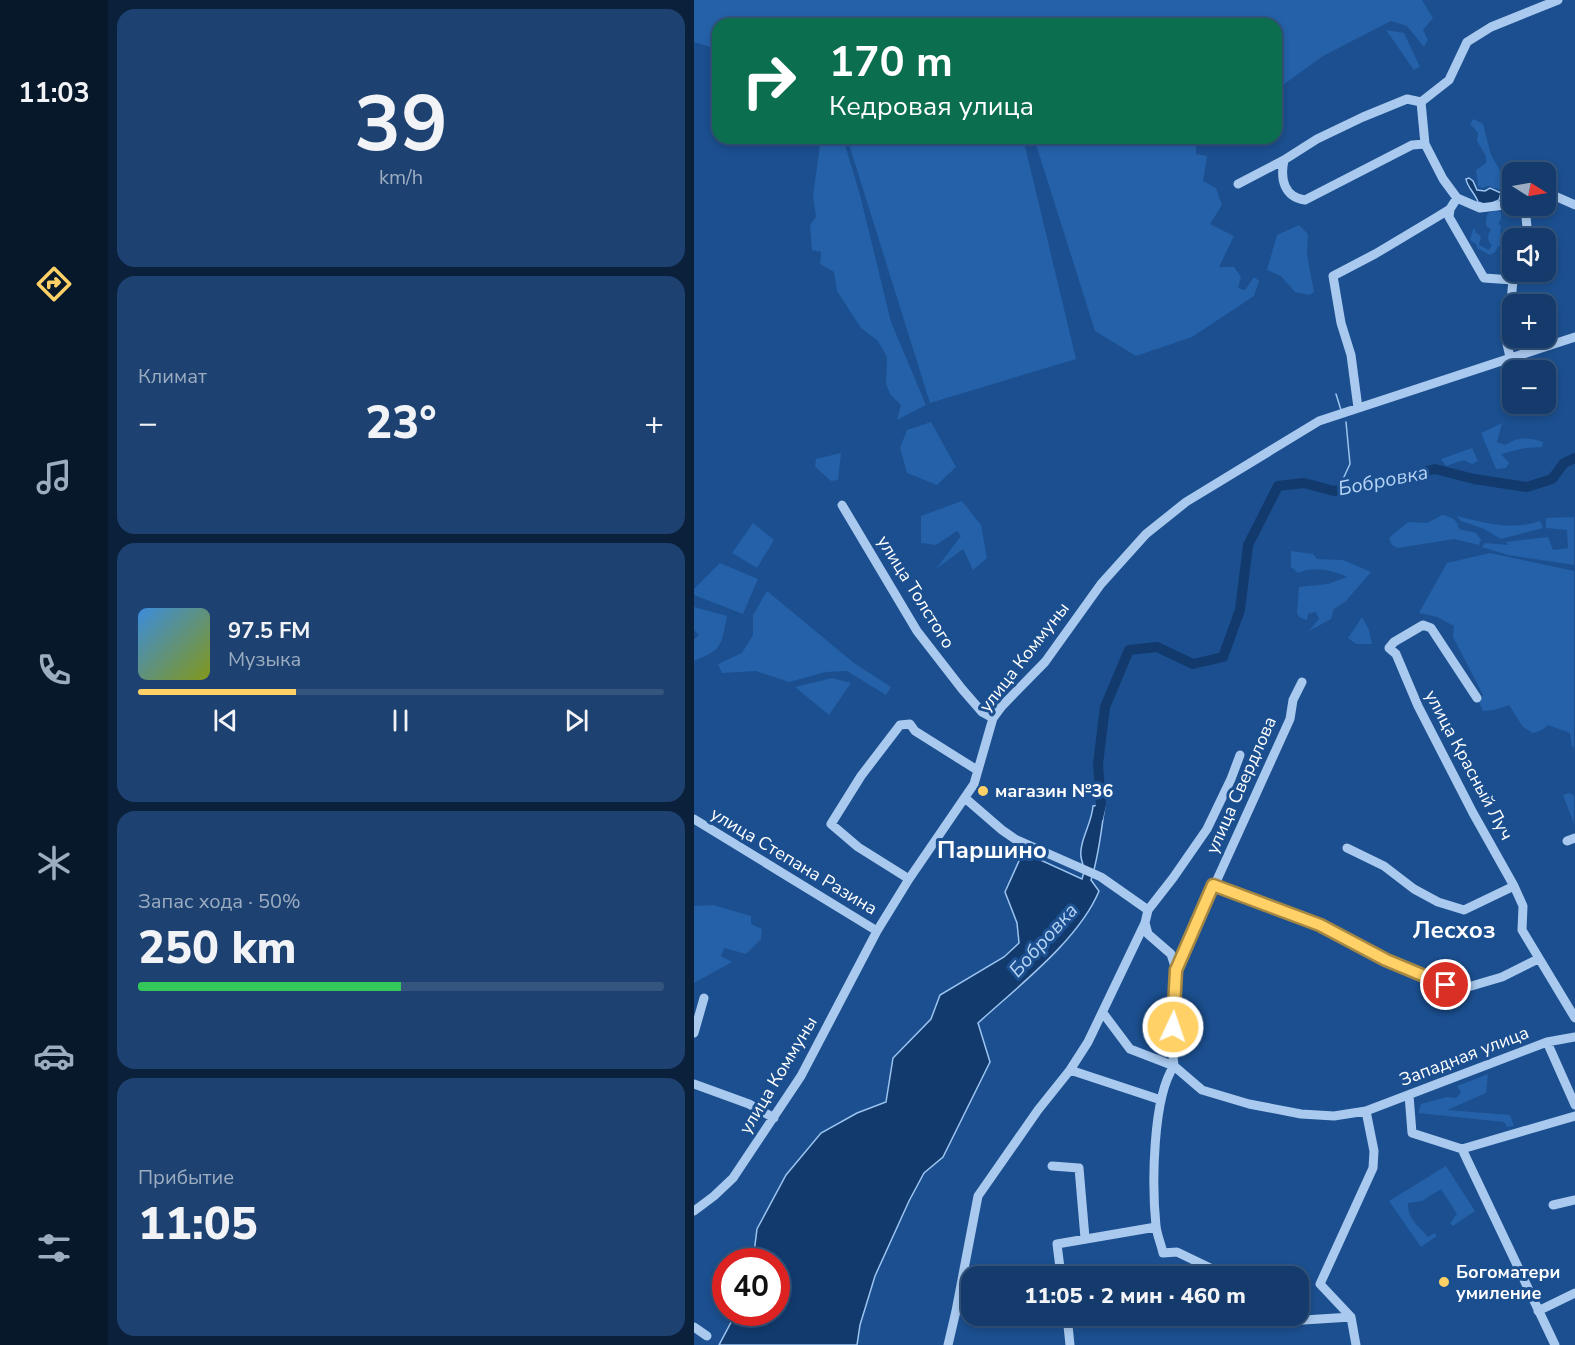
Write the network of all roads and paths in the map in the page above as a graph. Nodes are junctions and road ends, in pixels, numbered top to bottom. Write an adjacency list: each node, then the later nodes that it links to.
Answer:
1 (1558, 0): 2 (street)
2 (1421, 102): 3 (street); 4 (street)
3 (1425, 144): 4 (street); 7 (street)
4 (1284, 160): 5 (street)
5 (1238, 184)
6 (1556, 197): 9 (street)
7 (1457, 198): 8 (street); 10 (street)
8 (1502, 205)
9 (1574, 205)
10 (1450, 209): 11 (street); 15 (street)
11 (1502, 279)
12 (1513, 282): 14 (street)
13 (1574, 337): 14 (street, улица Коммуны)
14 (1510, 357): 15 (street, улица Коммуны)
15 (1358, 408): 19 (street, улица Коммуны)
16 (842, 505): 19 (street, улица Толстого)
17 (1302, 682): 26 (street, улица Свердлова)
18 (1477, 698): 27 (street, улица Красный Луч)
19 (993, 718): 21 (street, улица Коммуны)
20 (1240, 755): 28 (street)
21 (977, 770): 22 (street, улица Коммуны); 25 (street)
22 (965, 798): 25 (street, улица Коммуны); 28 (street)
23 (694, 819): 30 (street, улица Степана Разина)
24 (1347, 848): 27 (street)
25 (908, 879): 30 (street, улица Коммуны)
26 (1213, 885): 31 (street); 32 (street, улица Свердлова)
27 (1514, 886): 31 (street, улица Красный Луч)
28 (1148, 910): 29 (street)
29 (1145, 923): 32 (street); 34 (street)
30 (877, 931): 47 (street, улица Коммуны)
31 (1538, 959): 35 (street, улица Красный Луч)
32 (1176, 970): 39 (street, улица Свердлова)
33 (704, 998): 36 (street)
34 (1103, 1013): 39 (street); 40 (street)
35 (1574, 1018)
36 (694, 1033)
37 (1574, 1037): 38 (street, Западная улица)
38 (1547, 1042): 42 (street, Западная улица); 44 (street)
39 (1174, 1065): 43 (street, улица Свердлова); 45 (street, Западная улица)
40 (1070, 1070): 43 (street); 64 (street)
41 (694, 1084): 47 (street)
42 (1409, 1095): 45 (street, Западная улица); 48 (street)
43 (1161, 1100): 53 (street, улица Свердлова)
44 (1574, 1105)
45 (1366, 1111): 59 (street)
46 (1574, 1116): 48 (street)
47 (774, 1118): 52 (street, улица Коммуны)
48 (1462, 1149): 58 (street)
49 (1052, 1166): 54 (street)
50 (1574, 1200): 51 (street)
51 (1553, 1205)
52 (694, 1210)
53 (1156, 1227): 54 (street); 56 (street, улица Свердлова)
54 (1085, 1238): 55 (street)
55 (1060, 1266)
56 (1206, 1266)
57 (1574, 1293): 58 (street)
58 (1538, 1311): 67 (street)
59 (1351, 1317): 60 (street); 66 (street)
60 (1309, 1320)
61 (1068, 1326): 65 (street)
62 (694, 1327): 63 (street)
63 (707, 1336)
64 (948, 1345)
65 (1070, 1345)
66 (1356, 1345)
67 (1555, 1345)

